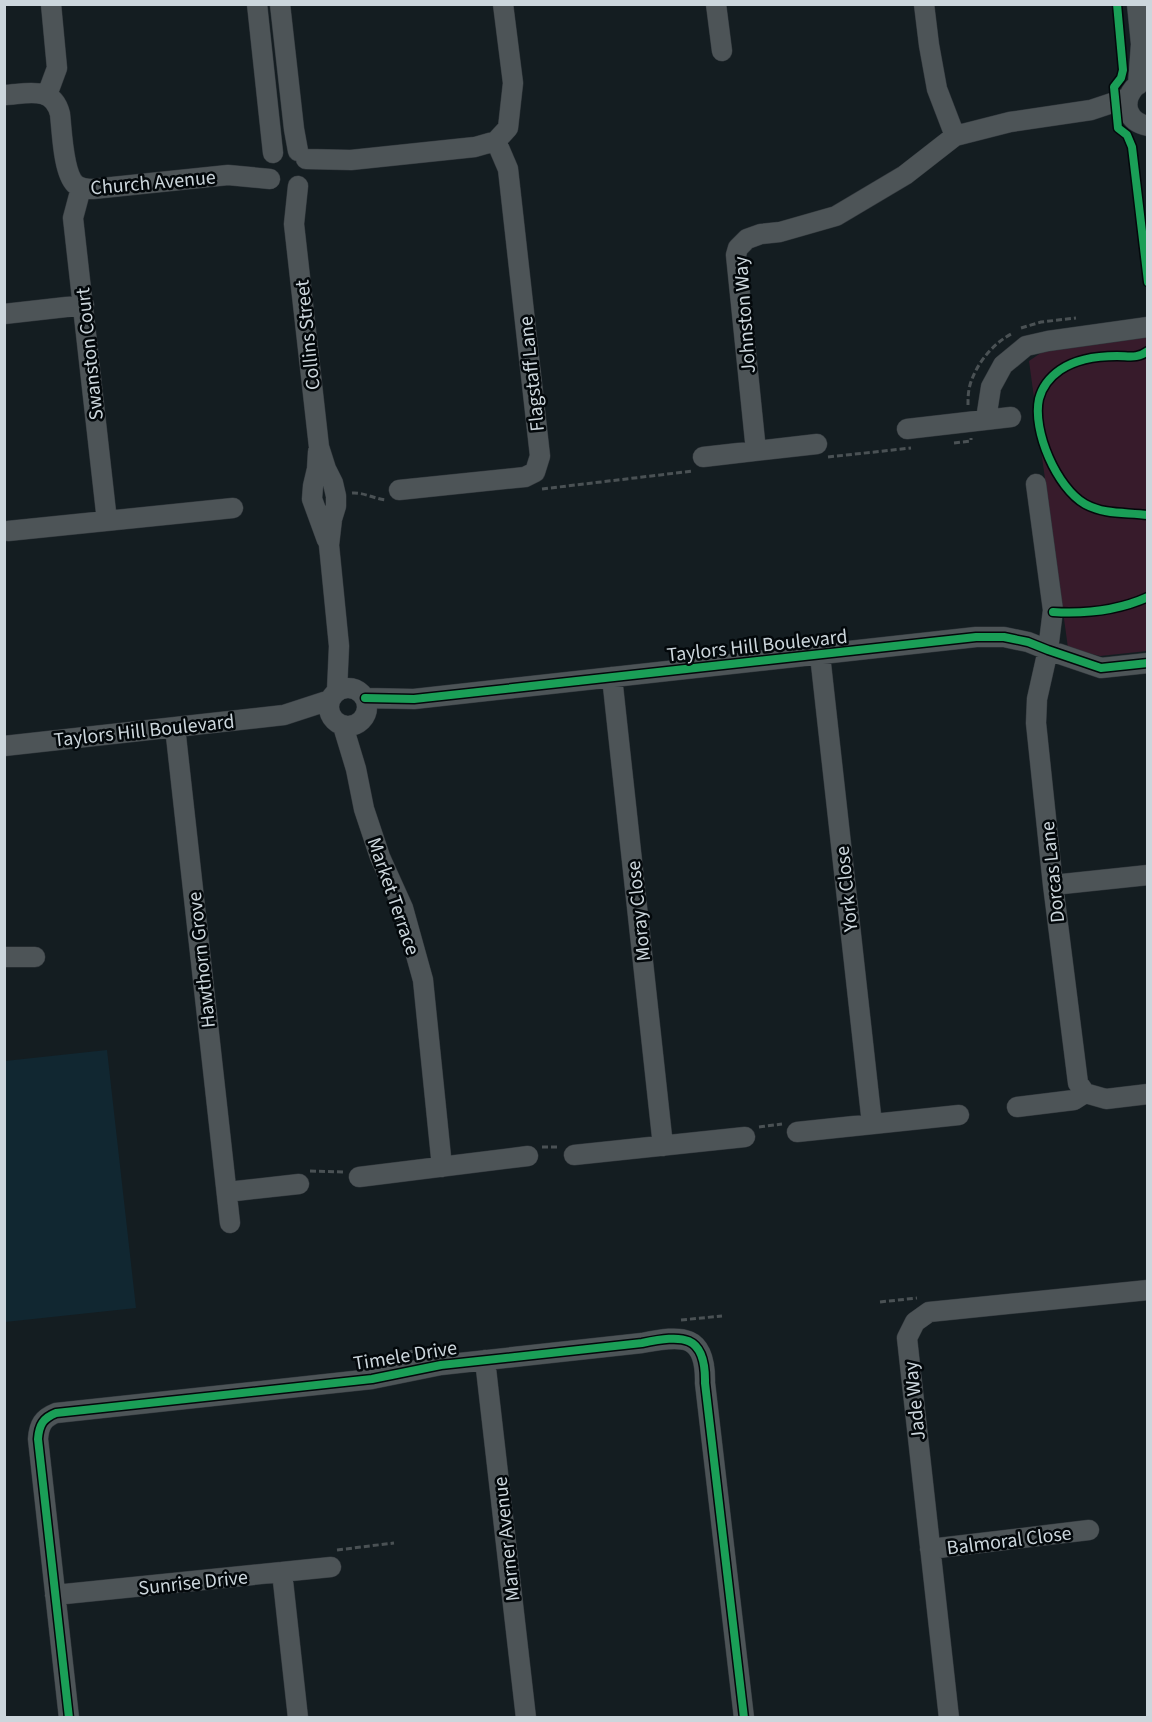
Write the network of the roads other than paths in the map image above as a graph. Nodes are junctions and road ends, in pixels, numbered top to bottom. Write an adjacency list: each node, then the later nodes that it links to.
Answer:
1 (51, 4): 11 (street)
2 (257, 4): 15 (street, Collins Street)
3 (280, 4): 15 (street, Collins Street)
4 (502, 4): 14 (street)
5 (716, 4): 8 (street)
6 (924, 4): 13 (street)
7 (1137, 4): 9 (street)
8 (722, 51)
9 (1144, 53): 12 (street)
10 (4, 95): 11 (street)
11 (47, 95): 16 (street, Church Avenue)
12 (1140, 110): 13 (street)
13 (956, 136): 24 (street, Johnston Way)
14 (496, 141): 15 (street, Church Avenue); 27 (street, Flagstaff Lane)
15 (287, 169): 16 (street, Church Avenue); 35 (street, Collins Street)
16 (81, 188): 17 (street, Swanston Court)
17 (84, 305): 18 (street); 29 (street, Swanston Court)
18 (4, 314)
19 (1148, 327): 21 (street)
20 (1011, 417): 21 (street)
21 (986, 419): 22 (street)
22 (907, 429)
23 (817, 444): 24 (street)
24 (756, 451): 25 (street)
25 (703, 457)
26 (1036, 484): 31 (street, Dorcas Lane)
27 (399, 490)
28 (233, 508): 29 (street)
29 (107, 521): 30 (street)
30 (8, 531)
31 (1048, 650): 32 (street, Taylors Hill Boulevard); 33 (street, Taylors Hill Boulevard); 39 (street, Dorcas Lane)
32 (820, 655): 34 (street, Taylors Hill Boulevard); 46 (street, York Close)
33 (1148, 663)
34 (612, 677): 35 (street, Taylors Hill Boulevard); 49 (street, Moray Close)
35 (348, 707): 36 (street, Taylors Hill Boulevard); 52 (street, Market Terrace)
36 (175, 727): 37 (street, Taylors Hill Boulevard); 55 (street, Hawthorn Grove)
37 (4, 746)
38 (1148, 875): 39 (street)
39 (1053, 885): 42 (street, Dorcas Lane)
40 (4, 957): 41 (street)
41 (35, 957)
42 (1084, 1093): 43 (street); 44 (street)
43 (1148, 1094)
44 (1017, 1107)
45 (959, 1115): 46 (street)
46 (872, 1124): 47 (street)
47 (797, 1132)
48 (745, 1137): 49 (street)
49 (663, 1146): 50 (street)
50 (574, 1155)
51 (528, 1156): 52 (street)
52 (442, 1167): 54 (street)
53 (303, 1177): 55 (street)
54 (359, 1177)
55 (227, 1192): 56 (street, Hawthorn Grove)
56 (230, 1223)
57 (1148, 1290): 60 (street, Jade Way)
58 (485, 1360): 63 (street, Timele Drive); 66 (street, Marner Avenue); 67 (street, Timele Drive)
59 (1089, 1530): 60 (street, Balmoral Close)
60 (930, 1550): 68 (street, Jade Way)
61 (331, 1568): 62 (street, Sunrise Drive)
62 (282, 1572): 63 (street, Sunrise Drive); 65 (street)
63 (55, 1595): 64 (street, Timele Drive)
64 (69, 1718)
65 (298, 1718)
66 (526, 1718)
67 (744, 1718)
68 (949, 1718)

